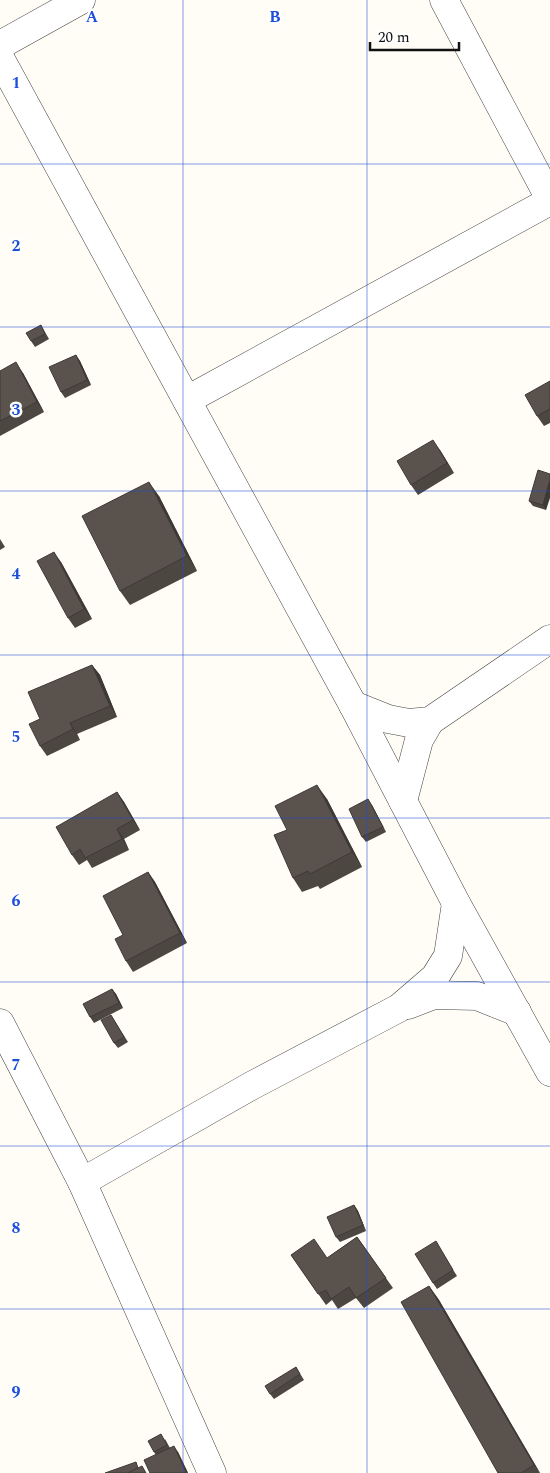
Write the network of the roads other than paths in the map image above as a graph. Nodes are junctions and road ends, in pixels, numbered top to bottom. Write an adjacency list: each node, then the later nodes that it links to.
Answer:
1 (81, 0): 3 (street)
2 (444, 0): 5 (street)
3 (0, 45)
4 (0, 58): 6 (street)
5 (550, 200): 6 (street)
6 (187, 400): 8 (street)
7 (550, 639): 9 (street)
8 (353, 706): 9 (street); 10 (street)
9 (430, 720): 10 (street)
10 (403, 801): 11 (street)
11 (456, 903): 12 (street); 13 (street)
12 (399, 1008): 13 (street); 16 (street)
13 (517, 1012): 15 (street)
14 (0, 1023): 16 (street)
15 (550, 1072)
16 (82, 1182): 17 (street)
17 (212, 1473)

